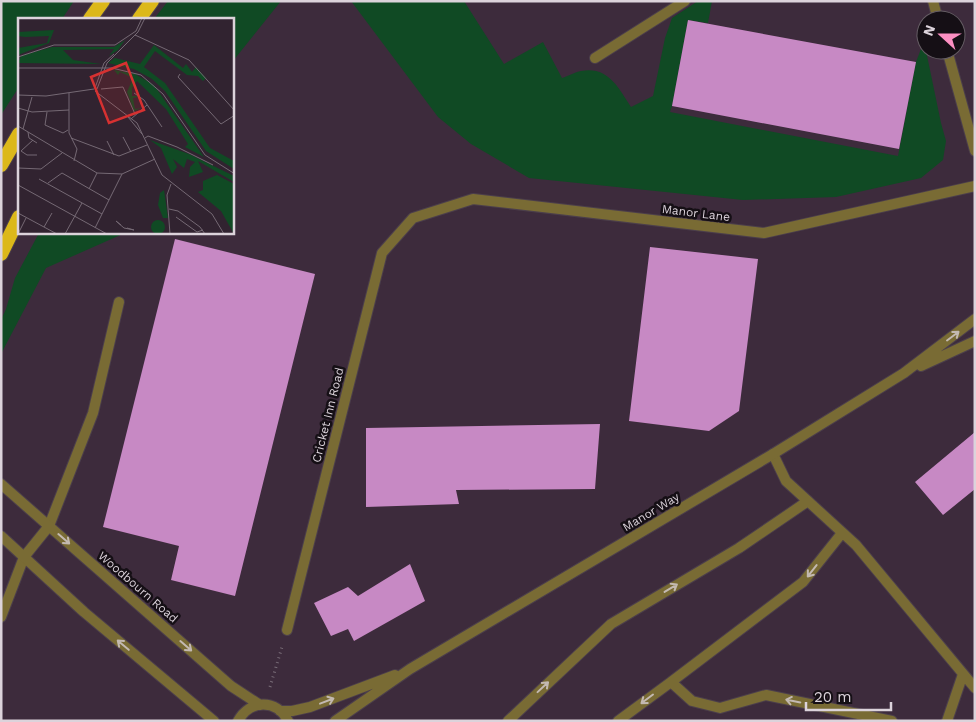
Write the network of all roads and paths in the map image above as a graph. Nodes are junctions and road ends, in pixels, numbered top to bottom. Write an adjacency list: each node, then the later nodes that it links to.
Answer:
1 (103, 1): 4 (highway)
2 (152, 1): 5 (highway)
3 (685, 1): 6 (street)
4 (91, 18)
5 (140, 18)
6 (595, 58)
7 (950, 60): 9 (street)
8 (18, 136): 10 (highway)
9 (975, 151)
10 (1, 165)
11 (975, 186): 12 (street, Manor Lane)
12 (413, 218): 27 (street, Cricket Inn Road)
13 (18, 219): 14 (highway)
14 (1, 254)
15 (120, 302): 22 (street)
16 (975, 319): 18 (street, Manor Way, one-way to 16)
17 (975, 341): 18 (street, Manor Way)
18 (904, 373): 19 (street, Manor Way)
19 (773, 454): 21 (street); 28 (street, Manor Way)
20 (1, 484): 22 (street, Woodbourn Road)
21 (808, 501): 23 (street); 38 (street, one-way to 21)
22 (49, 526): 25 (street); 32 (street, Woodbourn Road, one-way to 32)
23 (842, 533): 29 (street); 30 (street, one-way to 30)
24 (1, 536): 25 (street)
25 (24, 557): 26 (street); 34 (street, one-way to 25)
26 (1, 617)
27 (287, 630): 32 (path)
28 (410, 670): 33 (street, Manor Way, one-way to 28); 37 (street, Manor Way)
29 (963, 674): 31 (street); 41 (street)
30 (671, 682): 39 (street, one-way to 39); 40 (street, one-way to 30)
31 (975, 688)
32 (263, 705): 33 (street); 35 (street)
33 (280, 711): 36 (street)
34 (214, 721)
35 (238, 721)
36 (288, 721)
37 (335, 721)
38 (508, 721)
39 (618, 721)
40 (892, 721)
41 (947, 721)

